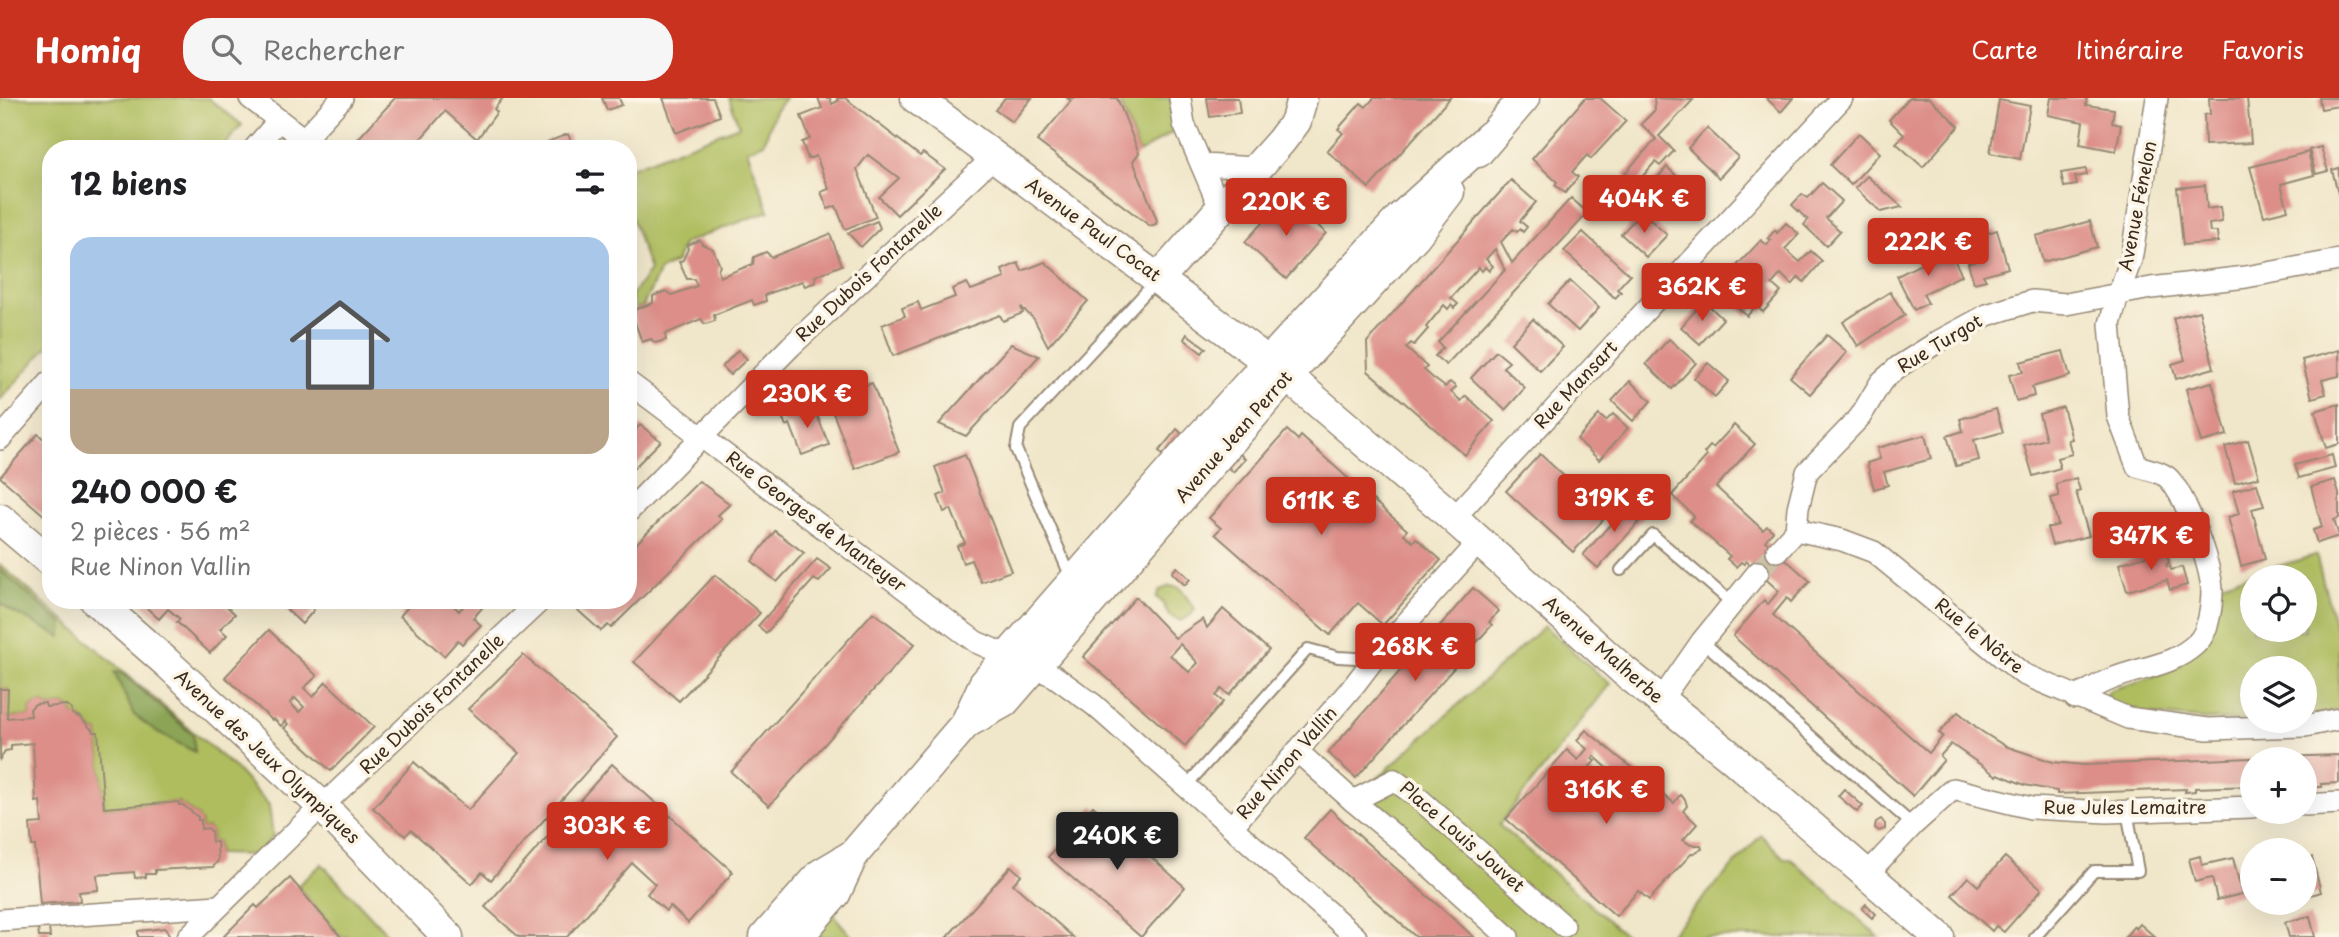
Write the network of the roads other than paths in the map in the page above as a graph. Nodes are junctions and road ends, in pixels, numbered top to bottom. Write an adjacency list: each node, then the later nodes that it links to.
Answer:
1 (250, 98): 9 (street)
2 (342, 98): 12 (street)
3 (916, 98): 13 (main road, Avenue Paul Cocat)
4 (1180, 98): 14 (street)
5 (1302, 98): 15 (main road)
6 (1524, 98): 20 (main road, Avenue Jean Perrot)
7 (1842, 98): 27 (street, Rue Mansart)
8 (2157, 98): 19 (street, Avenue Fénelon)
9 (279, 120): 10 (street); 11 (street)
10 (262, 140)
11 (306, 140)
12 (314, 140)
13 (994, 157): 18 (main road, Avenue Paul Cocat); 23 (street, Rue Dubois Fontanelle)
14 (1202, 165): 15 (street); 16 (street)
15 (1257, 168): 16 (main road)
16 (1220, 208): 18 (main road)
17 (2335, 266): 19 (street, Rue Turgot)
18 (1159, 278): 20 (main road, Avenue Paul Cocat); 34 (lane)
19 (2118, 295): 28 (street, Rue Turgot); 41 (street, Avenue Fénelon)
20 (1278, 370): 27 (main road, Avenue Malherbe); 34 (main road, Avenue Jean Perrot); 40 (main road, Avenue Jean Perrot)
21 (637, 389): 23 (street, Rue Georges de Manteyer)
22 (42, 391): 24 (street)
23 (703, 438): 25 (street, Rue Dubois Fontanelle); 40 (street, Rue Georges de Manteyer)
24 (0, 439)
25 (637, 503)
26 (0, 519): 31 (main road)
27 (1453, 519): 29 (main road, Avenue Malherbe)
28 (1796, 530): 30 (street); 41 (street, Rue le Nôtre)
29 (1479, 542): 39 (street, Rue Ninon Vallin); 42 (main road, Avenue Malherbe)
30 (1777, 551)
31 (42, 554)
32 (1621, 570): 35 (lane)
33 (1758, 572): 35 (street)
34 (1072, 582): 40 (main road, Avenue Jean Perrot)
35 (1733, 604): 38 (street)
36 (105, 609): 49 (main road, Avenue des Jeux Olympiques)
37 (532, 609): 49 (street, Rue Dubois Fontanelle)
38 (1702, 640): 42 (street); 52 (lane)
39 (1374, 659): 44 (street, Rue Ninon Vallin); 45 (lane)
40 (1021, 661): 45 (street, Rue Ninon Vallin); 54 (main road, Avenue Jean Perrot)
41 (2076, 698): 43 (street, Rue le Nôtre)
42 (1661, 700): 55 (main road, Avenue Malherbe)
43 (2339, 719)
44 (1297, 751): 46 (street); 53 (street, Rue Ninon Vallin)
45 (1186, 786): 53 (street, Rue Ninon Vallin)
46 (1353, 802): 58 (street, Place Louis Jouvet); 64 (street)
47 (2339, 803): 48 (street)
48 (2317, 804)
49 (323, 807): 56 (street, Rue Dubois Fontanelle); 59 (main road, Avenue des Jeux Olympiques)
50 (2240, 807): 51 (street, Rue Jules Lemaitre)
51 (2127, 811): 52 (street, Rue Jules Lemaitre); 66 (lane)
52 (1913, 825): 55 (street, Rue Jules Lemaitre)
53 (1232, 827): 63 (street, Rue Ninon Vallin)
54 (853, 855): 61 (main road, Avenue Jean Perrot); 62 (main road, Avenue Jean Perrot)
55 (1867, 874): 65 (main road, Avenue Malherbe)
56 (219, 906): 57 (street); 60 (street, Rue Dubois Fontanelle)
57 (0, 920)
58 (1564, 926)
59 (444, 932)
60 (188, 937)
61 (765, 937)
62 (798, 937)
63 (1356, 937)
64 (1508, 937)
65 (1939, 937)
66 (2035, 937)

